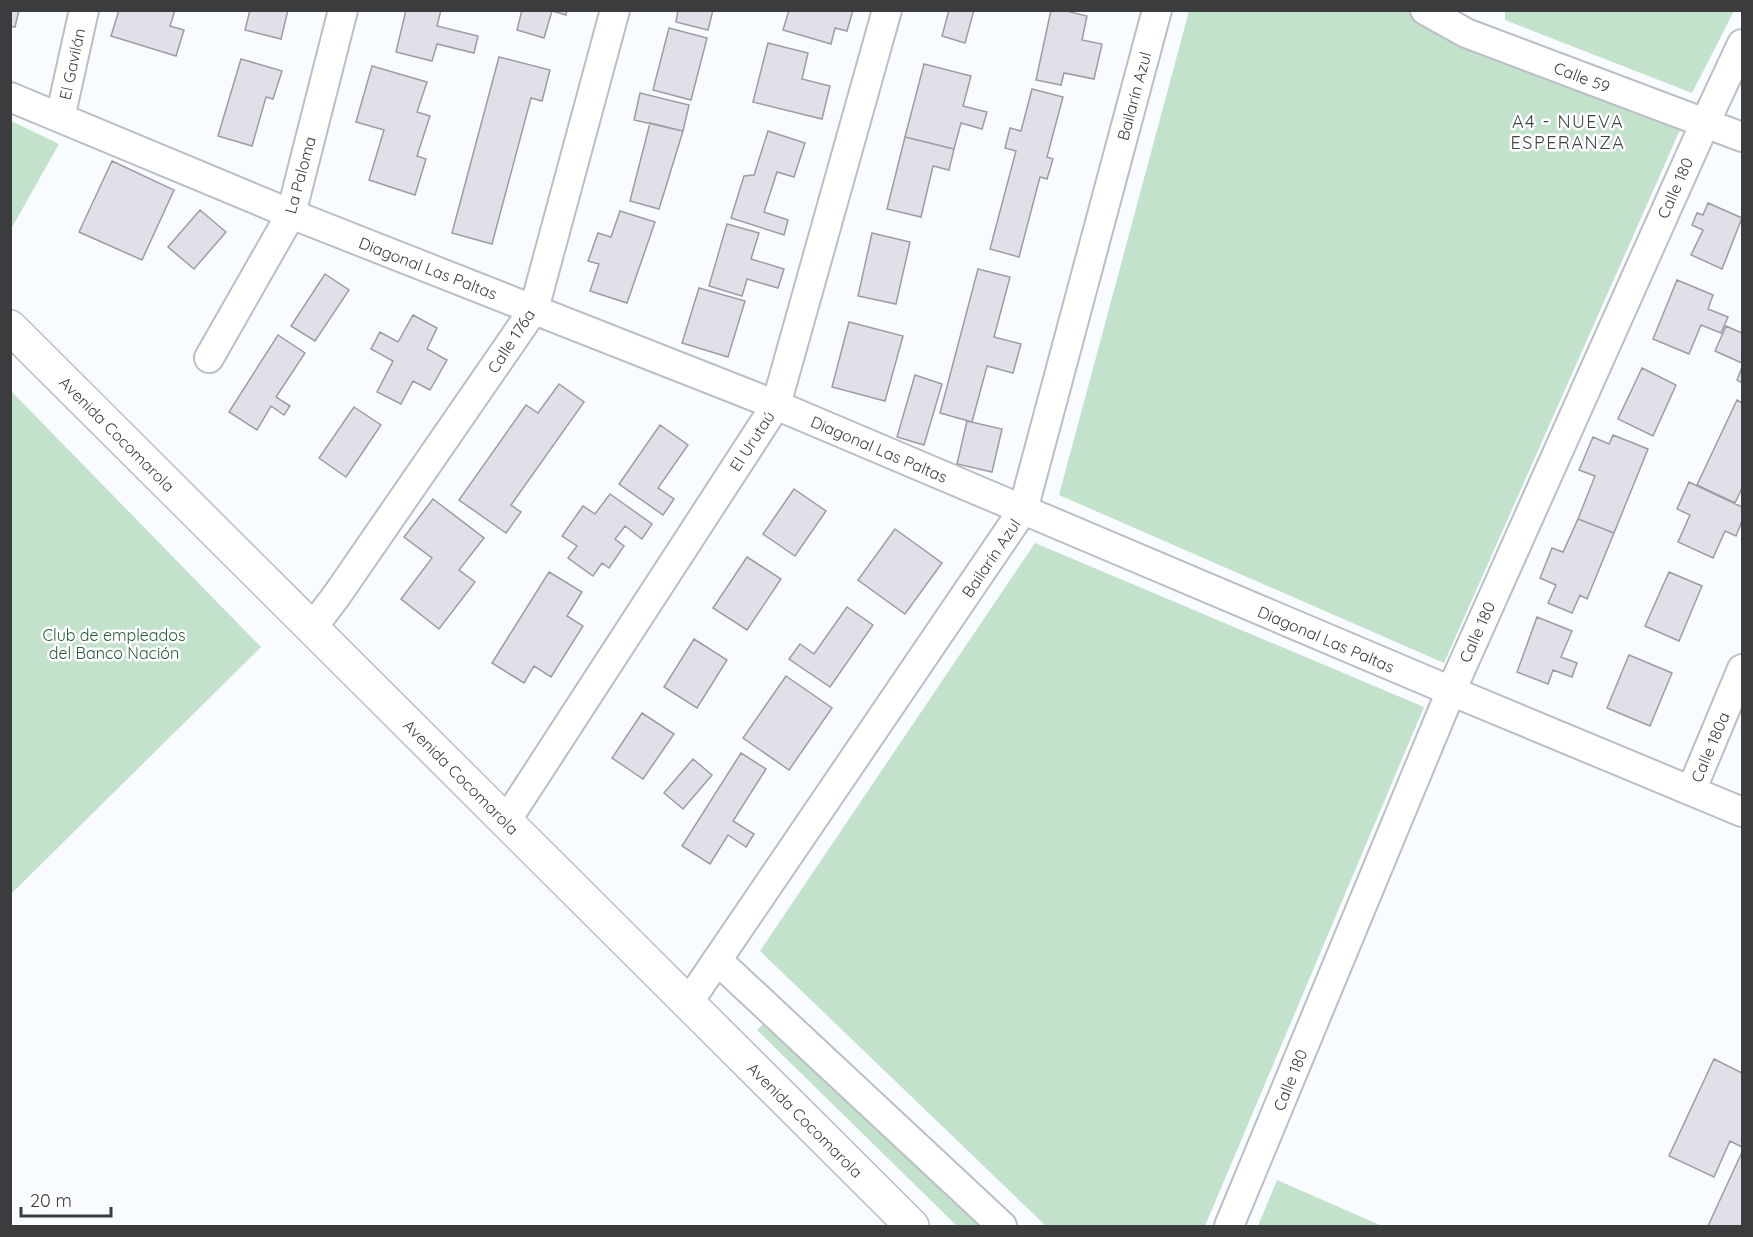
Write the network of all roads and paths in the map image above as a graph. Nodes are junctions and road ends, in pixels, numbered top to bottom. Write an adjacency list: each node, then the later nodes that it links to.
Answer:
1 (84, 10): 10 (street, El Gavilán)
2 (343, 10): 13 (street, La Paloma)
3 (615, 10): 14 (street, Calle 176a)
4 (887, 10): 17 (street, El Urutaú)
5 (1157, 10): 18 (street, Bailarín Azul)
6 (1425, 10): 7 (street, Calle 59)
7 (1466, 22): 11 (street, Calle 59)
8 (1743, 44): 11 (street, Calle 180)
9 (10, 97): 10 (street, Diagonal Las Paltas)
10 (60, 118): 13 (street, Diagonal Las Paltas)
11 (1705, 123): 12 (street, Calle 59); 21 (street, Calle 180)
12 (1743, 137)
13 (291, 214): 14 (street, Diagonal Las Paltas); 16 (street, La Paloma)
14 (534, 309): 17 (street, Diagonal Las Paltas); 19 (street, Calle 176a)
15 (10, 327): 19 (main road, Avenida Cocomarola)
16 (209, 358)
17 (776, 405): 18 (street, Diagonal Las Paltas); 24 (street, El Urutaú)
18 (1023, 510): 21 (street, Diagonal Las Paltas); 25 (street, Bailarín Azul)
19 (312, 628): 24 (main road, Avenida Cocomarola)
20 (1743, 669): 22 (street, Calle 180a)
21 (1451, 691): 22 (street, Diagonal Las Paltas); 29 (street, Calle 180)
22 (1691, 790): 23 (street, Diagonal Las Paltas)
23 (1743, 812)
24 (506, 821): 26 (main road, Avenida Cocomarola)
25 (717, 960): 26 (street, Bailarín Azul); 28 (street)
26 (688, 1003): 27 (main road, Avenida Cocomarola)
27 (912, 1227)
28 (1002, 1227)
29 (1228, 1227)

